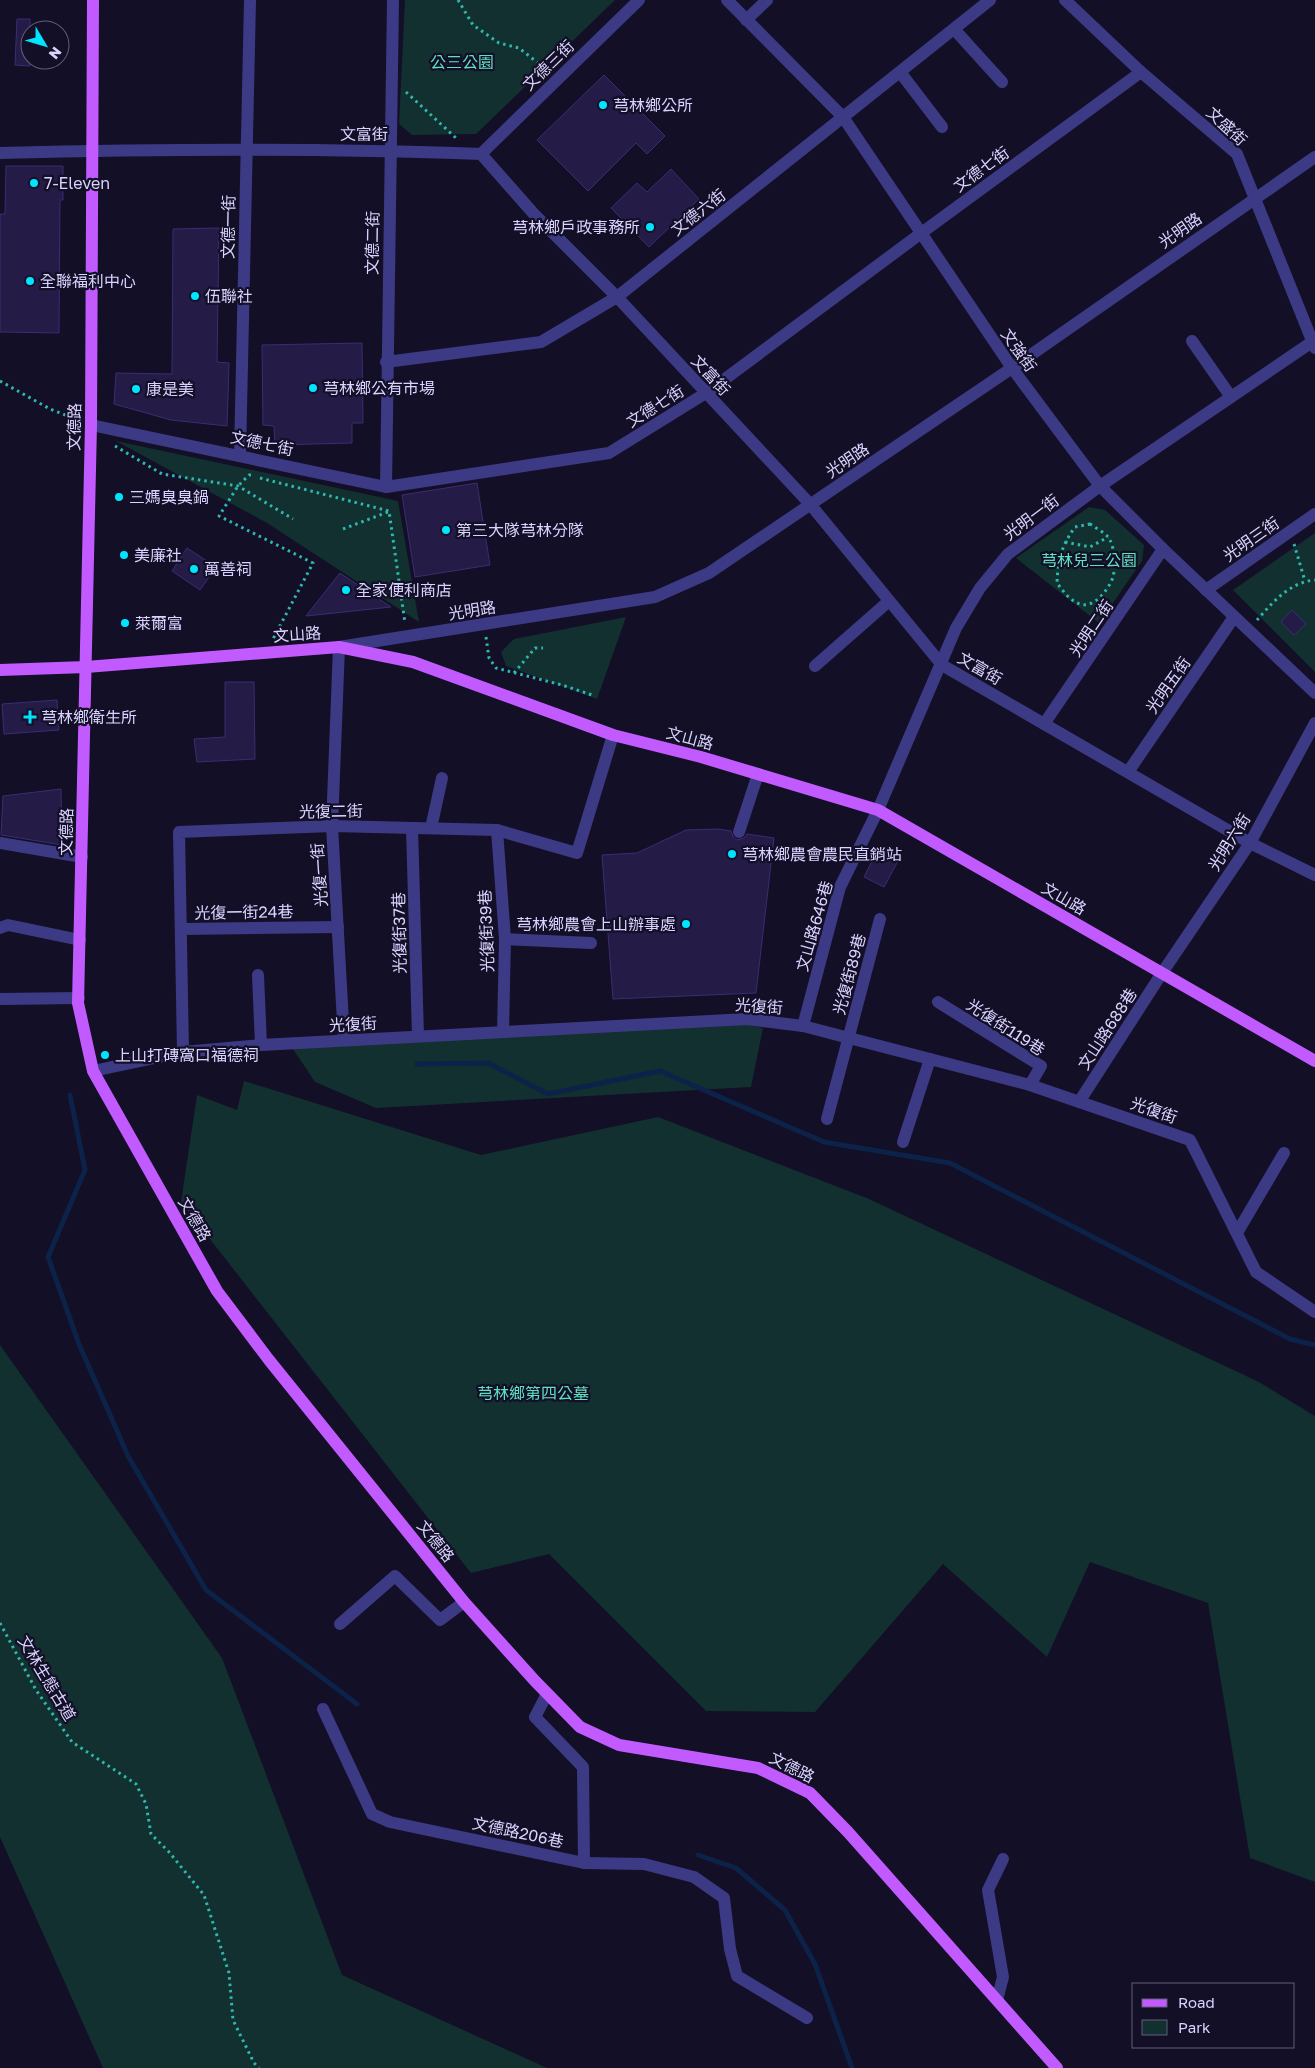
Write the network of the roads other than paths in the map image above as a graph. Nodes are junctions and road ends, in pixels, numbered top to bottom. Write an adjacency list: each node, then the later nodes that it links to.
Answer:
1 (94, 0): 17 (main road, 文德路)
2 (250, 0): 18 (street, 文德一街)
3 (392, 0): 16 (street, 文德二街)
4 (638, 0): 20 (street, 文德三街)
5 (727, 0): 9 (street, 文強街)
6 (767, 0): 9 (street)
7 (990, 0): 10 (street, 文德六街)
8 (1065, 0): 12 (street, 文盛街)
9 (746, 20): 14 (street, 文強街)
10 (954, 29): 11 (street, 文德六街); 13 (street)
11 (900, 72): 14 (street, 文德六街); 15 (street)
12 (1141, 72): 22 (street, 文盛街); 23 (street, 文德七街)
13 (1002, 82)
14 (843, 117): 23 (street, 文強街); 24 (street, 文德六街)
15 (942, 127)
16 (389, 150): 18 (street, 文富街); 20 (street, 文富街); 27 (street, 文德二街)
17 (92, 151): 18 (street, 文富街); 19 (street, 文富街); 31 (main road, 文德路)
18 (246, 151): 32 (street, 文德一街)
19 (0, 153)
20 (481, 154): 24 (street, 文富街)
21 (1315, 157): 22 (street, 光明路)
22 (1254, 198): 26 (street, 文盛街); 28 (street, 光明路)
23 (920, 234): 28 (street, 文強街); 29 (street, 文德七街)
24 (617, 297): 27 (street, 文德六街); 29 (street, 文富街)
25 (1192, 340): 30 (street)
26 (1314, 345): 30 (street, 光明一街)
27 (386, 362): 34 (street, 文德二街)
28 (1012, 368): 33 (street, 文強街); 35 (street, 光明路)
29 (706, 393): 34 (street, 文德七街); 35 (street, 文富街)
30 (1231, 397): 33 (street, 光明一街)
31 (91, 425): 32 (street, 文德七街); 44 (main road, 文德路)
32 (240, 455): 34 (street, 文德七街)
33 (1100, 486): 37 (street, 文強街); 42 (street, 光明一街)
34 (386, 488)
35 (810, 504): 39 (street, 文富街); 41 (street, 光明路)
36 (1315, 514): 38 (street, 光明三街)
37 (1163, 549): 38 (street, 文強街); 48 (street, 光明二街)
38 (1206, 590): 40 (street, 文強街)
39 (890, 601): 42 (street, 文富街); 43 (street)
40 (1234, 617): 46 (street, 文強街); 50 (street, 光明五街)
41 (339, 647): 44 (main road, 文山路); 49 (main road, 文山路); 54 (street, 光復一街)
42 (942, 665): 48 (street, 文富街); 53 (street, 光明一街)
43 (815, 666)
44 (86, 667): 45 (main road, 文山路); 61 (main road, 文德路)
45 (0, 670)
46 (1315, 693)
47 (1315, 723): 59 (street, 光明六街)
48 (1044, 724): 50 (street, 文富街)
49 (613, 735): 51 (main road, 文山路); 57 (street, 光復二街)
50 (1128, 772): 59 (street, 文富街)
51 (758, 774): 53 (main road, 文山路); 58 (street)
52 (442, 778): 56 (street)
53 (878, 810): 70 (main road, 文山路); 75 (street, 文山路646巷)
54 (332, 826): 55 (street, 光復二街); 64 (street, 光復一街); 66 (street, 光復二街)
55 (412, 828): 56 (street, 光復二街); 77 (street, 光復街37巷)
56 (431, 828): 57 (street, 光復二街)
57 (497, 830): 67 (street, 光復街39巷)
58 (739, 832)
59 (1250, 843): 62 (street, 文富街); 70 (street, 光明六街)
60 (0, 844): 61 (street)
61 (82, 857): 68 (main road, 文德路)
62 (1315, 876)
63 (880, 920): 78 (street, 光復街89巷)
64 (338, 927): 66 (street, 光復一街24巷); 79 (street, 光復一街)
65 (0, 928): 68 (street)
66 (181, 929): 81 (street, 光復二街)
67 (505, 939): 69 (street); 76 (street, 光復街39巷)
68 (80, 940): 72 (main road, 文德路)
69 (591, 943)
70 (1162, 973): 83 (main road, 文山路); 86 (street, 文山路688巷)
71 (258, 976): 80 (street)
72 (78, 998): 73 (street); 84 (main road, 文德路)
73 (0, 999)
74 (938, 1002): 85 (street, 光復街119巷)
75 (803, 1026): 76 (street, 光復街); 78 (street, 光復街)
76 (503, 1032): 77 (street, 光復街)
77 (418, 1036): 79 (street, 光復街)
78 (849, 1038): 82 (street, 光復街); 87 (street, 光復街89巷)
79 (344, 1040): 80 (street, 光復街)
80 (261, 1045): 81 (street, 光復街)
81 (183, 1052): 84 (street, 光復街)
82 (930, 1059): 85 (street, 光復街); 88 (street)
83 (1315, 1061)
84 (93, 1071): 92 (main road, 文德路)
85 (1030, 1085): 86 (street, 光復街)
86 (1080, 1102): 90 (street, 光復街)
87 (827, 1119)
88 (902, 1142)
89 (1284, 1154): 90 (street)
90 (1237, 1233): 91 (street, 光復街)
91 (1315, 1312)
92 (464, 1602): 93 (street); 94 (main road, 文德路)
93 (340, 1624)
94 (547, 1694): 97 (street, 文德路206巷); 98 (main road, 文德路)
95 (323, 1709): 97 (street, 文德路206巷)
96 (1003, 1859): 98 (street)
97 (584, 1863): 99 (street)
98 (997, 2000): 100 (main road, 文德路)
99 (807, 2018)
100 (1057, 2068)

